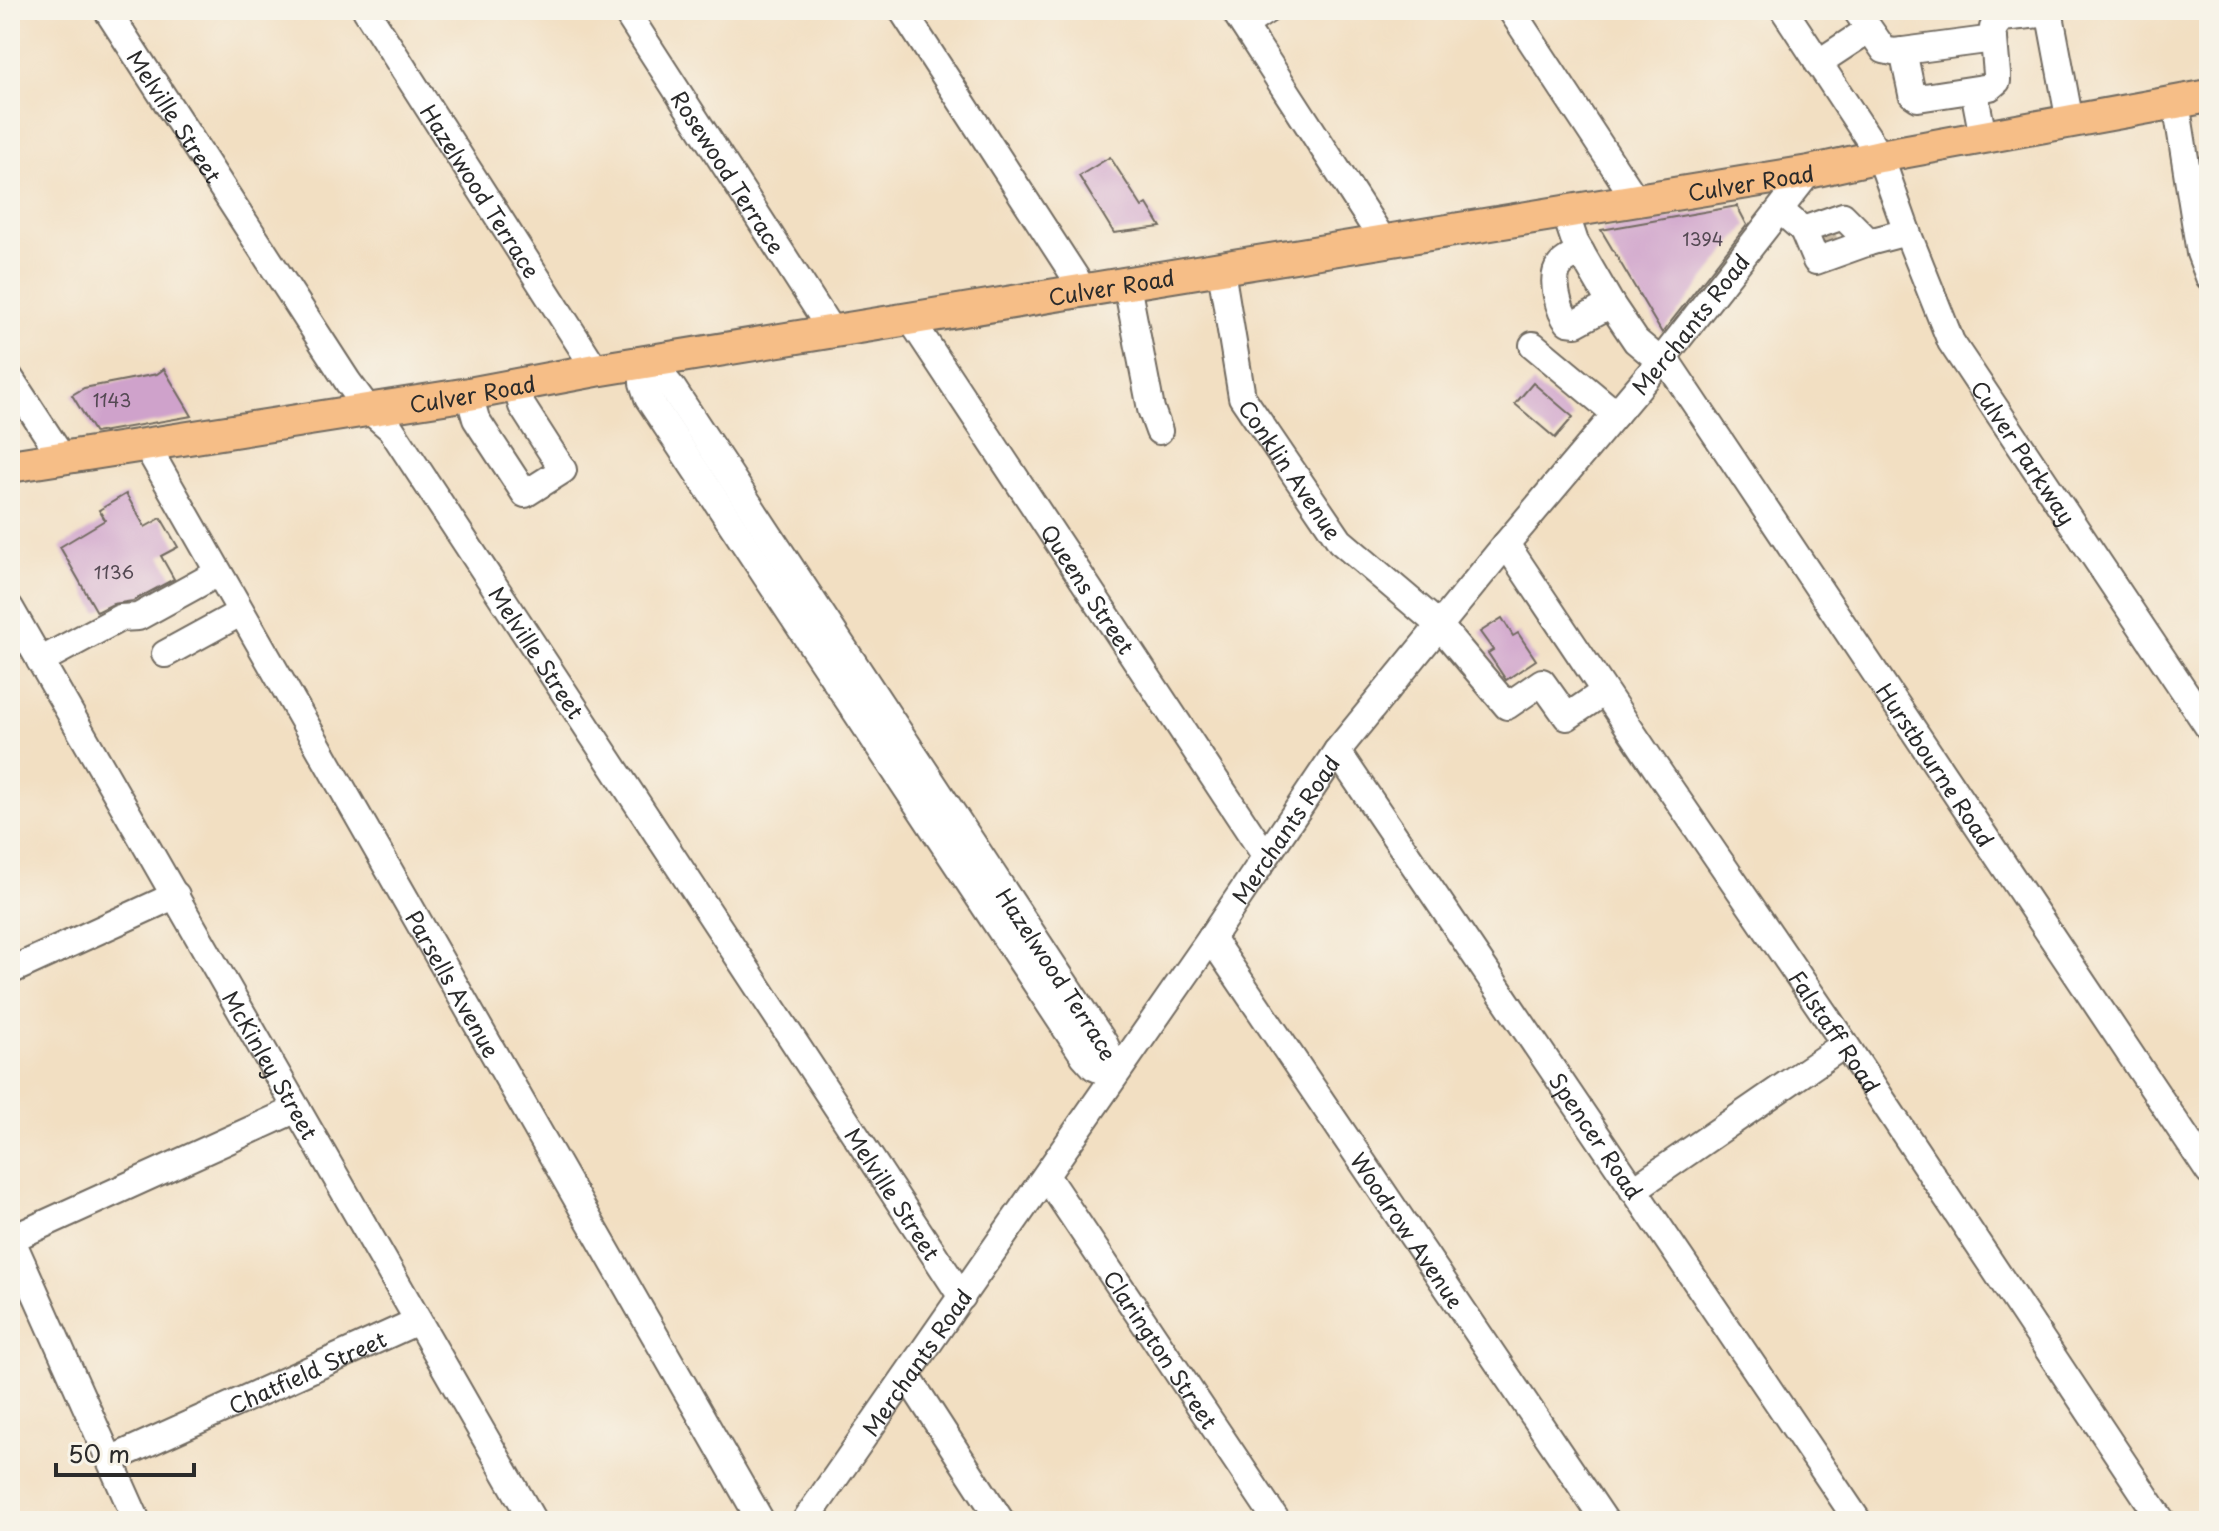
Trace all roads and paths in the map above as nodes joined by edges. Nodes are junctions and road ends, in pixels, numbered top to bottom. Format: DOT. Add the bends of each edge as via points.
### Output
graph roads {
  1 [pos="107,10"];
  2 [pos="366,10"];
  3 [pos="625,10"];
  4 [pos="902,10"];
  5 [pos="1267,10"];
  6 [pos="1511,10"];
  7 [pos="1784,10"];
  8 [pos="2050,12"];
  9 [pos="1239,18"];
  10 [pos="1862,20"];
  11 [pos="1999,22"];
  12 [pos="1903,51"];
  13 [pos="1818,63"];
  14 [pos="1974,90"];
  15 [pos="2209,96"];
  16 [pos="2176,102"];
  17 [pos="2070,122"];
  18 [pos="1983,137"];
  19 [pos="1880,156"];
  20 [pos="1809,172"];
  21 [pos="1636,200"];
  22 [pos="1780,210"];
  23 [pos="1565,212"];
  24 [pos="1907,232"];
  25 [pos="1384,242"];
  26 [pos="1581,252"];
  27 [pos="1221,270"];
  28 [pos="2209,277"];
  29 [pos="1127,285"];
  30 [pos="1085,292"];
  31 [pos="1611,304"];
  32 [pos="911,320"];
  33 [pos="833,333"];
  34 [pos="1533,345"];
  35 [pos="1662,359"];
  36 [pos="643,363"];
  37 [pos="596,370"];
  38 [pos="10,378"];
  39 [pos="516,385"];
  40 [pos="469,394"];
  41 [pos="18,407"];
  42 [pos="368,409"];
  43 [pos="1616,414"];
  44 [pos="1159,431"];
  45 [pos="146,445"];
  46 [pos="63,459"];
  47 [pos="10,466"];
  48 [pos="1506,544"];
  49 [pos="218,573"];
  50 [pos="10,608"];
  51 [pos="240,613"];
  52 [pos="1439,625"];
  53 [pos="165,654"];
  54 [pos="40,661"];
  55 [pos="1604,692"];
  56 [pos="2209,728"];
  57 [pos="1337,751"];
  58 [pos="1265,855"];
  59 [pos="176,895"];
  60 [pos="1211,938"];
  61 [pos="10,971"];
  62 [pos="1845,1044"];
  63 [pos="1114,1076"];
  64 [pos="297,1109"];
  65 [pos="2209,1172"];
  66 [pos="1046,1176"];
  67 [pos="1633,1190"];
  68 [pos="11,1238"];
  69 [pos="962,1297"];
  70 [pos="418,1321"];
  71 [pos="907,1376"];
  72 [pos="110,1460"];
  73 [pos="137,1521"];
  74 [pos="533,1521"];
  75 [pos="761,1521"];
  76 [pos="805,1521"];
  77 [pos="1001,1521"];
  78 [pos="1277,1521"];
  79 [pos="1605,1521"];
  80 [pos="1858,1521"];
  81 [pos="2162,1521"];
  1 -- 42 [label="street, Melville Street"];
  2 -- 37 [label="street, Hazelwood Terrace"];
  3 -- 33 [label="street, Rosewood Terrace"];
  4 -- 30 [label="street"];
  5 -- 9 [label="street"];
  6 -- 21 [label="street"];
  7 -- 13 [label="street, Culver Parkway"];
  8 -- 11 [label="street"];
  8 -- 17 [label="street"];
  9 -- 25 [label="street"];
  10 -- 12 [label="street" via="1884,50"];
  10 -- 13 [label="street"];
  11 -- 12 [label="street"];
  11 -- 14 [label="street" via="1997,81"];
  12 -- 14 [label="street" via="1912,94 1918,98"];
  13 -- 19 [label="street, Culver Parkway"];
  14 -- 18 [label="street"];
  15 -- 16 [label="main road, Culver Road"];
  16 -- 17 [label="main road, Culver Road"];
  16 -- 28 [label="street" via="2200,253"];
  17 -- 18 [label="main road, Culver Road"];
  18 -- 19 [label="main road, Culver Road"];
  19 -- 20 [label="main road, Culver Road"];
  19 -- 24 [label="street, Culver Parkway"];
  20 -- 21 [label="main road, Culver Road"];
  20 -- 22 [label="street, Merchants Road"];
  21 -- 23 [label="main road, Culver Road"];
  22 -- 24 [label="street" via="1832,239"];
  22 -- 35 [label="street, Merchants Road"];
  23 -- 25 [label="main road, Culver Road"];
  23 -- 26 [label="street, Hurstbourne Road"];
  24 -- 56 [label="street, Culver Parkway" via="1951,342"];
  25 -- 27 [label="main road, Culver Road"];
  26 -- 31 [label="street, Hurstbourne Road"];
  26 -- 31 [label="street" via="1556,269 1561,314 1576,323"];
  27 -- 29 [label="main road, Culver Road"];
  27 -- 52 [label="street, Conklin Avenue" via="1242,397 1340,541"];
  29 -- 30 [label="main road, Culver Road"];
  29 -- 44 [label="street"];
  30 -- 32 [label="main road, Culver Road"];
  31 -- 35 [label="street, Hurstbourne Road" via="1636,341"];
  32 -- 33 [label="main road, Culver Road"];
  32 -- 58 [label="street, Queens Street"];
  33 -- 36 [label="main road, Culver Road"];
  34 -- 43 [label="street"];
  35 -- 43 [label="street, Merchants Road"];
  35 -- 65 [label="street, Hurstbourne Road"];
  36 -- 37 [label="main road, Culver Road"];
  36 -- 63 [label="street, Hazelwood Terrace" via="648,398 896,749 1084,1056"];
  37 -- 39 [label="main road, Culver Road"];
  38 -- 41 [label="street"];
  39 -- 40 [label="main road, Culver Road"];
  39 -- 40 [label="street" via="522,406 563,470 525,494 476,419"];
  40 -- 42 [label="main road, Culver Road"];
  41 -- 46 [label="street"];
  42 -- 45 [label="main road, Culver Road"];
  42 -- 69 [label="street, Melville Street" via="391,429"];
  43 -- 48 [label="street, Merchants Road"];
  45 -- 46 [label="main road, Culver Road"];
  45 -- 49 [label="street, Parsells Avenue"];
  46 -- 47 [label="main road, Culver Road"];
  48 -- 52 [label="street, Merchants Road"];
  48 -- 55 [label="street, Falstaff Road"];
  49 -- 51 [label="street, Parsells Avenue"];
  49 -- 54 [label="street"];
  50 -- 54 [label="street, McKinley Street"];
  51 -- 53 [label="street"];
  51 -- 75 [label="street, Parsells Avenue"];
  52 -- 55 [label="street, Conklin Avenue" via="1507,706 1542,682 1567,717"];
  52 -- 57 [label="street, Merchants Road"];
  54 -- 59 [label="street, McKinley Street"];
  55 -- 62 [label="street, Falstaff Road"];
  57 -- 58 [label="street, Merchants Road"];
  57 -- 67 [label="street, Spencer Road"];
  58 -- 60 [label="street, Merchants Road"];
  59 -- 61 [label="street"];
  59 -- 64 [label="street, McKinley Street"];
  60 -- 63 [label="street, Merchants Road"];
  60 -- 79 [label="street, Woodrow Avenue"];
  62 -- 67 [label="street"];
  62 -- 81 [label="street, Falstaff Road"];
  63 -- 66 [label="street, Merchants Road"];
  64 -- 68 [label="street"];
  64 -- 70 [label="street, McKinley Street"];
  66 -- 69 [label="street, Merchants Road"];
  66 -- 78 [label="street, Clarington Street"];
  67 -- 80 [label="street, Spencer Road"];
  68 -- 72 [label="street"];
  69 -- 71 [label="street, Merchants Road"];
  70 -- 72 [label="street, Chatfield Street"];
  70 -- 74 [label="street, McKinley Street"];
  71 -- 76 [label="street, Merchants Road"];
  71 -- 77 [label="street"];
  72 -- 73 [label="street"];
}
